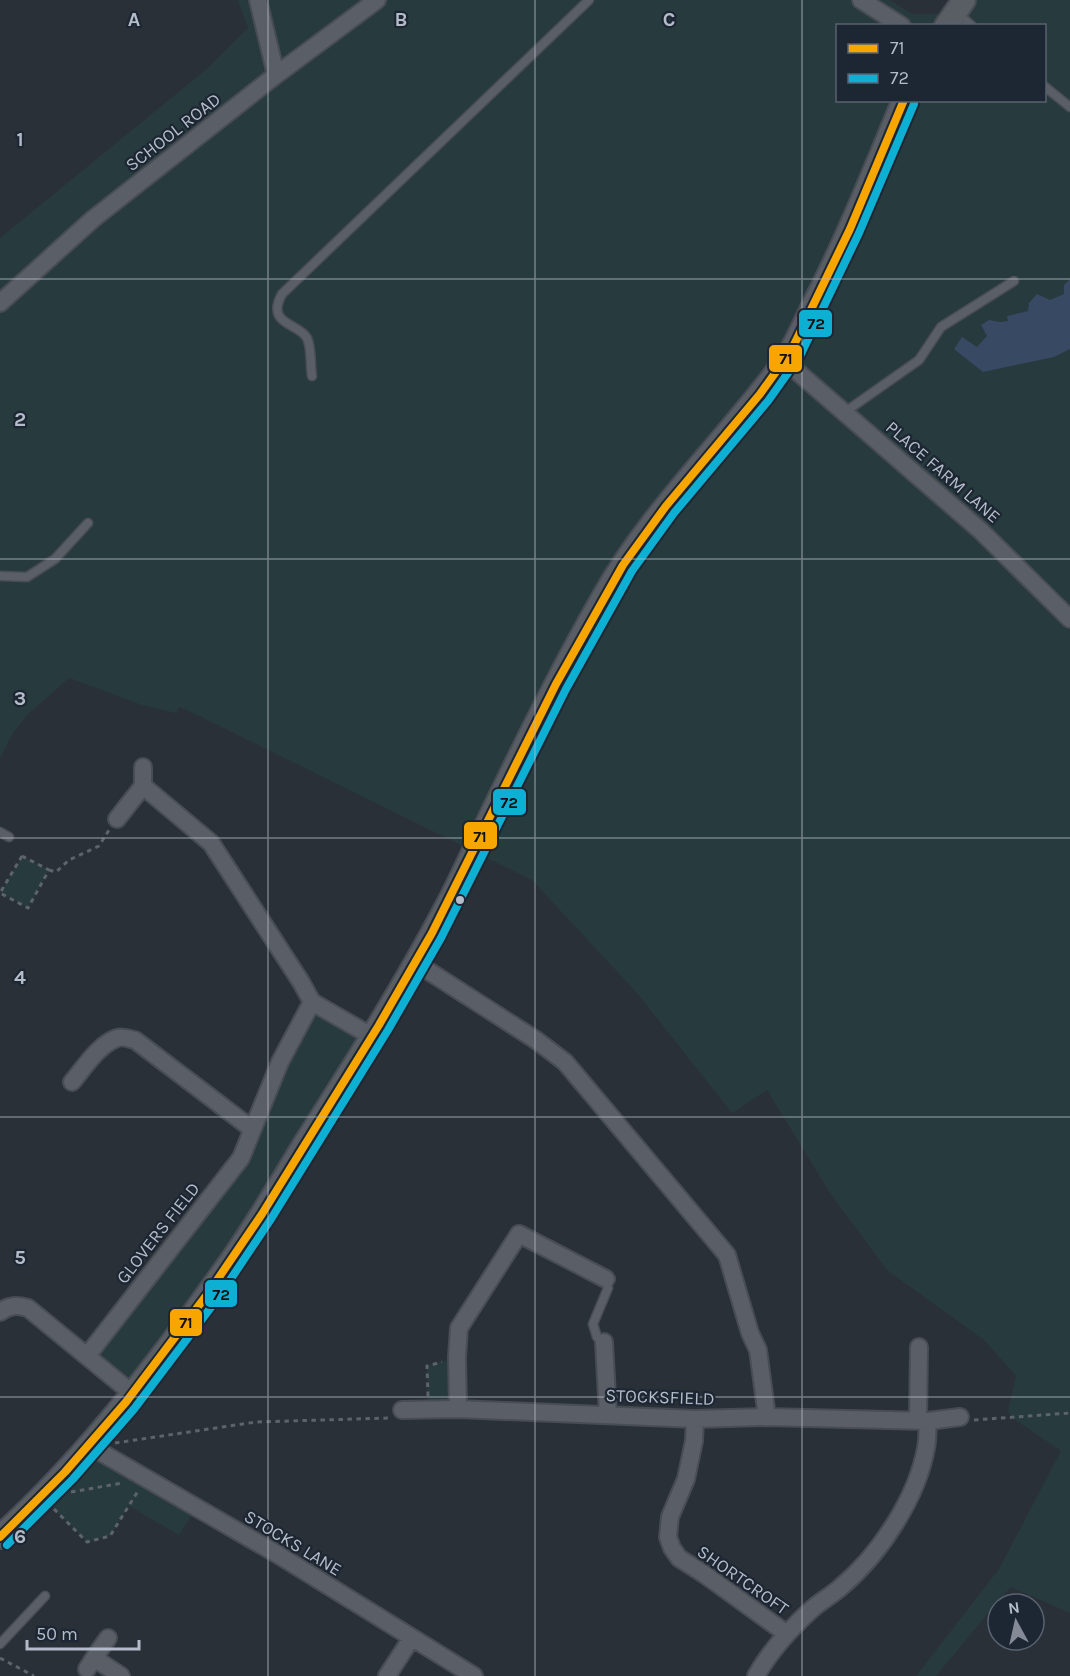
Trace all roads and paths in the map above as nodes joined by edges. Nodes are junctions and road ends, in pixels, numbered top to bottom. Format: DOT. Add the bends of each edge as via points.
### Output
graph roads {
  1 [pos="258,0"];
  2 [pos="589,0"];
  3 [pos="861,0"];
  4 [pos="373,1"];
  5 [pos="899,24"];
  6 [pos="276,75"];
  7 [pos="1046,88"];
  8 [pos="903,102"];
  9 [pos="1070,107"];
  10 [pos="1014,281"];
  11 [pos="0,303"];
  12 [pos="785,361"];
  13 [pos="312,376"];
  14 [pos="845,412"];
  15 [pos="87,523"];
  16 [pos="0,576"];
  17 [pos="1070,620"];
  18 [pos="143,767"];
  19 [pos="143,786"];
  20 [pos="117,819"];
  21 [pos="0,832"];
  22 [pos="9,837"];
  23 [pos="49,870"];
  24 [pos="0,893"];
  25 [pos="416,963"];
  26 [pos="312,1002"];
  27 [pos="373,1037"];
  28 [pos="72,1082"];
  29 [pos="252,1129"];
  30 [pos="606,1279"];
  31 [pos="0,1312"];
  32 [pos="604,1342"];
  33 [pos="919,1347"];
  34 [pos="87,1356"];
  35 [pos="457,1357"];
  36 [pos="133,1394"];
  37 [pos="428,1409"];
  38 [pos="458,1409"];
  39 [pos="402,1410"];
  40 [pos="1070,1413"];
  41 [pos="608,1414"];
  42 [pos="767,1417"];
  43 [pos="960,1417"];
  44 [pos="695,1419"];
  45 [pos="922,1420"];
  46 [pos="90,1446"];
  47 [pos="146,1479"];
  48 [pos="42,1497"];
  49 [pos="0,1537"];
  50 [pos="45,1596"];
  51 [pos="787,1634"];
  52 [pos="108,1638"];
  53 [pos="411,1639"];
  54 [pos="0,1644"];
  55 [pos="0,1658"];
  56 [pos="34,1676"];
  57 [pos="121,1676"];
  58 [pos="387,1676"];
  59 [pos="474,1676"];
  60 [pos="756,1676"];
  1 -- 6 [label="street"];
  2 -- 13 [label="lane" via="282,294 279,312 285,323 308,339"];
  3 -- 5 [label="street"];
  4 -- 6 [label="street, SCHOOL ROAD"];
  6 -- 11 [label="street, SCHOOL ROAD" via="93,219"];
  7 -- 9 [label="lane"];
  8 -- 12 [label="street" via="864,201"];
  10 -- 14 [label="lane" via="941,327 920,360"];
  12 -- 14 [label="street, PLACE FARM LANE"];
  12 -- 25 [label="street" via="663,509 604,595"];
  14 -- 17 [label="street, PLACE FARM LANE" via="981,531"];
  15 -- 16 [label="lane" via="55,559 27,577"];
  18 -- 19 [label="street"];
  19 -- 20 [label="street"];
  19 -- 26 [label="street" via="211,843"];
  20 -- 23 [label="path" via="99,846 69,860 56,872"];
  21 -- 22 [label="lane"];
  23 -- 24 [label="path" via="22,856"];
  23 -- 24 [label="path" via="28,908"];
  25 -- 27 [label="street"];
  25 -- 42 [label="street" via="566,1062 727,1255 758,1350"];
  26 -- 27 [label="street"];
  26 -- 29 [label="street, GLOVERS FIELD" via="280,1062"];
  27 -- 36 [label="street" via="237,1253"];
  28 -- 29 [label="street" via="98,1051 116,1038 135,1040"];
  29 -- 34 [label="street, GLOVERS FIELD" via="241,1158"];
  30 -- 32 [label="lane" via="608,1288 593,1324 597,1338"];
  30 -- 35 [label="street" via="519,1234 459,1328"];
  31 -- 34 [label="street" via="17,1305 27,1308"];
  32 -- 41 [label="street"];
  33 -- 45 [label="street"];
  34 -- 36 [label="street"];
  35 -- 37 [label="path" via="428,1366"];
  35 -- 38 [label="street"];
  36 -- 46 [label="street"];
  37 -- 38 [label="street, STOCKSFIELD"];
  37 -- 39 [label="street, STOCKSFIELD"];
  38 -- 41 [label="street, STOCKSFIELD"];
  39 -- 46 [label="path" via="398,1418 256,1422"];
  40 -- 43 [label="path" via="961,1421"];
  41 -- 44 [label="street, STOCKSFIELD"];
  42 -- 44 [label="street, STOCKSFIELD"];
  42 -- 45 [label="street, STOCKSFIELD"];
  43 -- 45 [label="street, STOCKSFIELD"];
  44 -- 51 [label="street, SHORTCROFT" via="686,1479 670,1517 668,1537 672,1548 679,1558"];
  45 -- 51 [label="street, SHORTCROFT" via="927,1446 920,1472 894,1526 842,1586"];
  46 -- 47 [label="street, STOCKS LANE"];
  46 -- 48 [label="street"];
  47 -- 48 [label="path"];
  47 -- 48 [label="path" via="110,1536 87,1542"];
  47 -- 53 [label="street, STOCKS LANE" via="277,1554"];
  48 -- 49 [label="street"];
  50 -- 54 [label="lane"];
  51 -- 60 [label="street, SHORTCROFT"];
  52 -- 57 [label="street" via="91,1663"];
  53 -- 58 [label="street"];
  53 -- 59 [label="street, STOCKS LANE"];
  55 -- 56 [label="path"];
}
